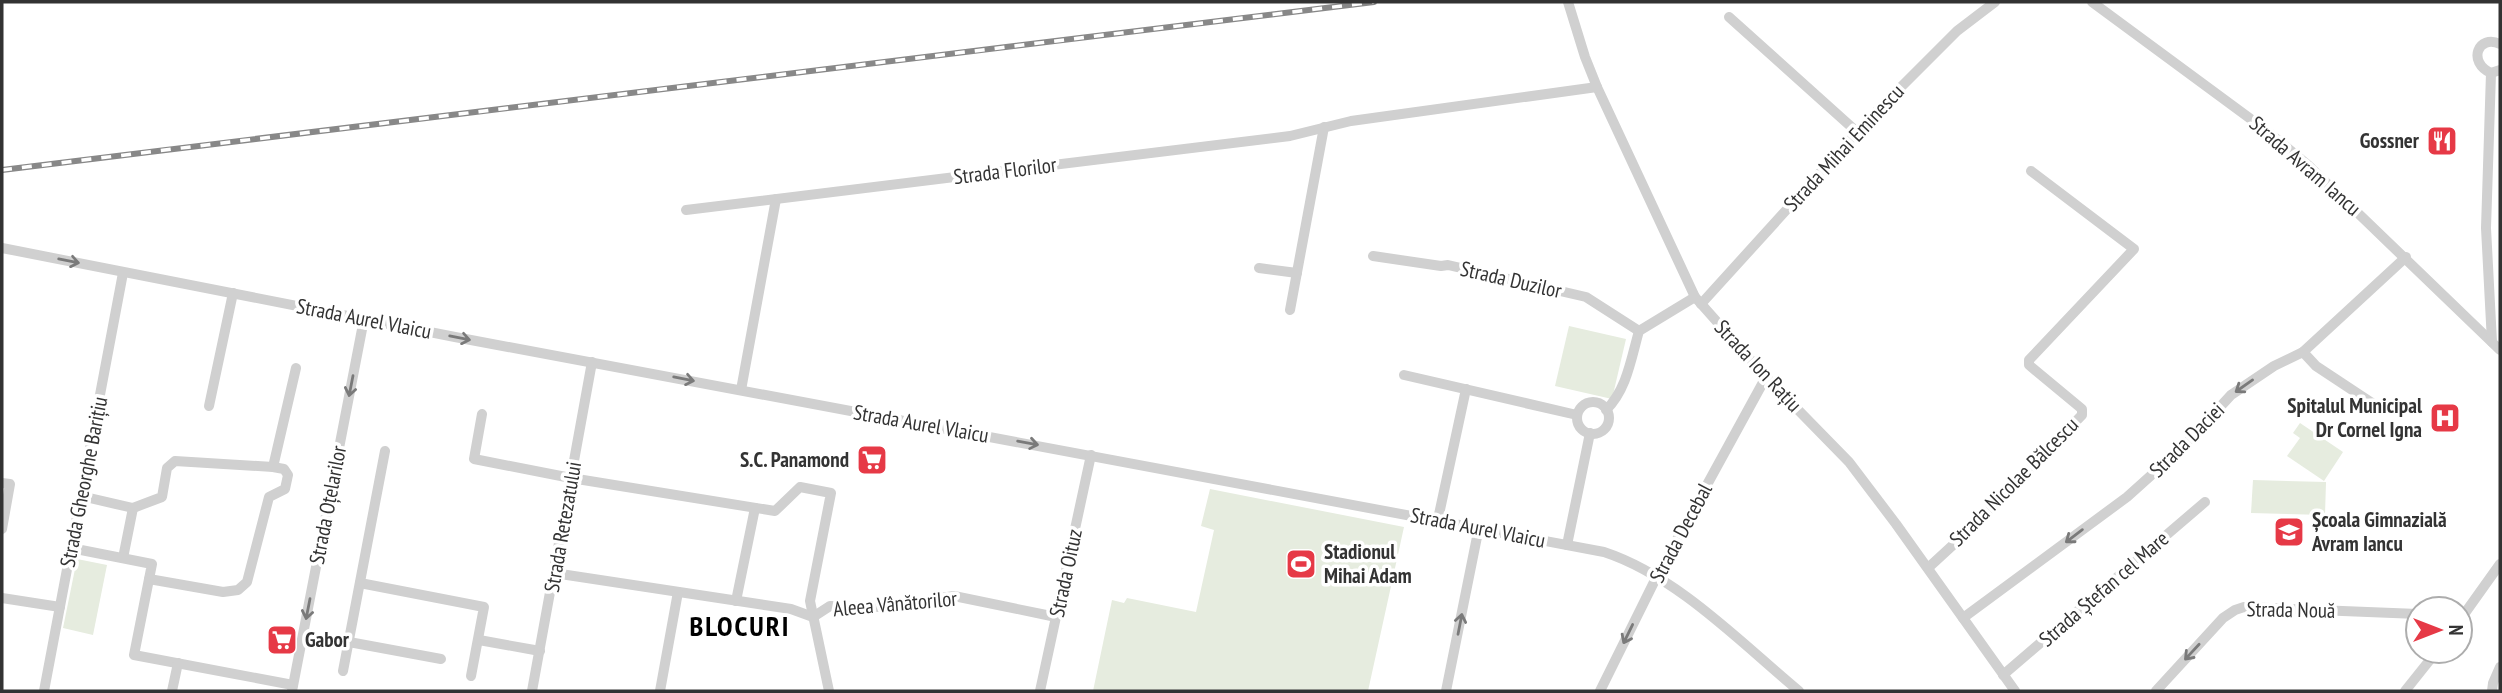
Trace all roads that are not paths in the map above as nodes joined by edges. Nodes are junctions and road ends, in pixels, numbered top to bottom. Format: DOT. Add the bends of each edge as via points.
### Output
graph roads {
  1 [pos="1568,2"];
  2 [pos="1995,2"];
  3 [pos="2092,2"];
  4 [pos="1729,17"];
  5 [pos="2500,44"];
  6 [pos="2496,72"];
  7 [pos="1597,87"];
  8 [pos="1324,127"];
  9 [pos="1857,132"];
  10 [pos="2031,171"];
  11 [pos="776,199"];
  12 [pos="686,210"];
  13 [pos="2,248"];
  14 [pos="1373,256"];
  15 [pos="2406,257"];
  16 [pos="1259,268"];
  17 [pos="123,272"];
  18 [pos="1297,273"];
  19 [pos="233,293"];
  20 [pos="1698,300"];
  21 [pos="1290,310"];
  22 [pos="364,318"];
  23 [pos="1639,331"];
  24 [pos="2492,342"];
  25 [pos="2500,350"];
  26 [pos="2303,352"];
  27 [pos="592,362"];
  28 [pos="296,368"];
  29 [pos="1404,375"];
  30 [pos="1766,377"];
  31 [pos="1466,389"];
  32 [pos="741,390"];
  33 [pos="209,406"];
  34 [pos="1606,410"];
  35 [pos="2384,411"];
  36 [pos="482,414"];
  37 [pos="1577,415"];
  38 [pos="1590,433"];
  39 [pos="385,451"];
  40 [pos="1091,455"];
  41 [pos="274,467"];
  42 [pos="572,478"];
  43 [pos="2,483"];
  44 [pos="81,496"];
  45 [pos="2205,502"];
  46 [pos="133,508"];
  47 [pos="755,508"];
  48 [pos="1438,519"];
  49 [pos="2,526"];
  50 [pos="1479,527"];
  51 [pos="1567,545"];
  52 [pos="71,548"];
  53 [pos="123,558"];
  54 [pos="2500,564"];
  55 [pos="1928,569"];
  56 [pos="555,573"];
  57 [pos="1657,576"];
  58 [pos="149,579"];
  59 [pos="360,583"];
  60 [pos="678,592"];
  61 [pos="2,598"];
  62 [pos="2474,599"];
  63 [pos="736,601"];
  64 [pos="60,607"];
  65 [pos="2404,613"];
  66 [pos="813,617"];
  67 [pos="1056,617"];
  68 [pos="1963,618"];
  69 [pos="479,640"];
  70 [pos="349,642"];
  71 [pos="540,651"];
  72 [pos="441,659"];
  73 [pos="178,663"];
  74 [pos="2426,665"];
  75 [pos="2500,667"];
  76 [pos="343,671"];
  77 [pos="2003,675"];
  78 [pos="471,676"];
  79 [pos="292,688"];
  80 [pos="44,691"];
  81 [pos="172,691"];
  82 [pos="532,691"];
  83 [pos="660,691"];
  84 [pos="829,691"];
  85 [pos="1040,691"];
  86 [pos="1446,691"];
  87 [pos="1600,691"];
  88 [pos="1799,691"];
  89 [pos="2015,691"];
  90 [pos="2156,691"];
  91 [pos="2405,691"];
  92 [pos="2492,691"];
  1 -- 7 [label="street, Strada Ion Rațiu"];
  2 -- 9 [label="street, Strada Mihai Eminescu" via="1956,31"];
  3 -- 15 [label="street, Strada Avram Iancu" via="2277,139"];
  4 -- 9 [label="street"];
  5 -- 6 [label="street" via="2486,42 2477,60 2482,69"];
  6 -- 24 [label="street" via="2487,228"];
  7 -- 8 [label="street, Strada Florilor"];
  7 -- 20 [label="street, Strada Ion Rațiu"];
  8 -- 11 [label="street, Strada Florilor" via="1290,136"];
  8 -- 18 [label="street"];
  9 -- 20 [label="street, Strada Mihai Eminescu"];
  10 -- 55 [label="street, Strada Nicolae Bălcescu" via="2134,249 2029,360 2029,365 2082,409 2082,415"];
  11 -- 12 [label="street, Strada Florilor"];
  11 -- 32 [label="street"];
  13 -- 17 [label="street, Strada Aurel Vlaicu, one-way"];
  14 -- 23 [label="street, Strada Duzilor" via="1448,265 1586,297"];
  15 -- 24 [label="street, Strada Avram Iancu"];
  15 -- 26 [label="street, Strada Daciei"];
  16 -- 18 [label="street"];
  17 -- 19 [label="street, Strada Aurel Vlaicu"];
  17 -- 44 [label="street, Strada Gheorghe Barițiu"];
  18 -- 21 [label="street"];
  19 -- 22 [label="street, Strada Aurel Vlaicu"];
  19 -- 33 [label="street"];
  20 -- 23 [label="street, Strada Mihai Eminescu"];
  20 -- 30 [label="street, Strada Ion Rațiu"];
  22 -- 27 [label="street, Strada Aurel Vlaicu, one-way"];
  22 -- 79 [label="street, Strada Oțelarilor, one-way"];
  23 -- 34 [label="street" via="1625,380"];
  24 -- 25 [label="street, Strada Avram Iancu"];
  26 -- 35 [label="street" via="2316,366"];
  26 -- 68 [label="street, Strada Daciei, one-way" via="2231,395 2127,497"];
  27 -- 32 [label="street, Strada Aurel Vlaicu, one-way"];
  27 -- 42 [label="street, Strada Retezatului"];
  28 -- 41 [label="street"];
  29 -- 31 [label="street"];
  30 -- 55 [label="street, Strada Ion Rațiu" via="1849,462"];
  30 -- 57 [label="street, Strada Decebal"];
  31 -- 37 [label="street"];
  31 -- 48 [label="street"];
  32 -- 40 [label="street, Strada Aurel Vlaicu, one-way"];
  34 -- 37 [label="street" via="1600,403 1590,402"];
  34 -- 38 [label="street" via="1605,427"];
  36 -- 42 [label="street" via="474,459"];
  37 -- 38 [label="street" via="1581,428"];
  38 -- 51 [label="street"];
  39 -- 59 [label="street"];
  40 -- 48 [label="street, Strada Aurel Vlaicu"];
  40 -- 67 [label="street, Strada Oituz"];
  41 -- 46 [label="street" via="175,461 167,468 162,497"];
  41 -- 58 [label="street" via="288,475 285,489 269,496 247,582 238,590 223,592"];
  42 -- 47 [label="street"];
  42 -- 56 [label="street, Strada Retezatului"];
  43 -- 49 [label="street" via="10,484"];
  44 -- 46 [label="street"];
  44 -- 52 [label="street, Strada Gheorghe Barițiu"];
  45 -- 77 [label="street, Strada Ștefan cel Mare"];
  46 -- 53 [label="street"];
  47 -- 63 [label="street"];
  47 -- 66 [label="street" via="775,511 800,487 831,493 810,601"];
  48 -- 50 [label="street, Strada Aurel Vlaicu"];
  50 -- 51 [label="street, Strada Aurel Vlaicu"];
  86 -- 50 [label="street, one-way"];
  51 -- 57 [label="street, Strada Aurel Vlaicu" via="1604,552"];
  52 -- 53 [label="street"];
  52 -- 64 [label="street, Strada Gheorghe Barițiu"];
  53 -- 58 [label="street" via="152,564"];
  54 -- 62 [label="street"];
  55 -- 68 [label="street, Strada Ion Rațiu"];
  56 -- 60 [label="street, Aleea Vânătorilor"];
  56 -- 71 [label="street, Strada Retezatului"];
  57 -- 87 [label="street, Strada Decebal, one-way"];
  57 -- 88 [label="street, Strada Aurel Vlaicu"];
  58 -- 73 [label="street" via="134,655"];
  59 -- 69 [label="street" via="484,607"];
  59 -- 70 [label="street"];
  60 -- 63 [label="street, Aleea Vânătorilor"];
  60 -- 83 [label="street"];
  61 -- 64 [label="street"];
  63 -- 66 [label="street, Aleea Vânătorilor"];
  64 -- 80 [label="street, Strada Gheorghe Barițiu"];
  65 -- 90 [label="street, Strada Nouă, one-way" via="2244,607 2223,618"];
  66 -- 67 [label="street, Aleea Vânătorilor" via="830,606 881,607 954,596"];
  66 -- 84 [label="street"];
  67 -- 85 [label="street, Strada Oituz"];
  68 -- 77 [label="street, Strada Ion Rațiu"];
  69 -- 71 [label="street"];
  69 -- 78 [label="street"];
  70 -- 72 [label="street"];
  70 -- 76 [label="street"];
  71 -- 82 [label="street, Strada Retezatului"];
  73 -- 79 [label="street"];
  73 -- 81 [label="street"];
  74 -- 91 [label="street"];
  75 -- 92 [label="street"];
  77 -- 89 [label="street, Strada Ion Rațiu"];
}
